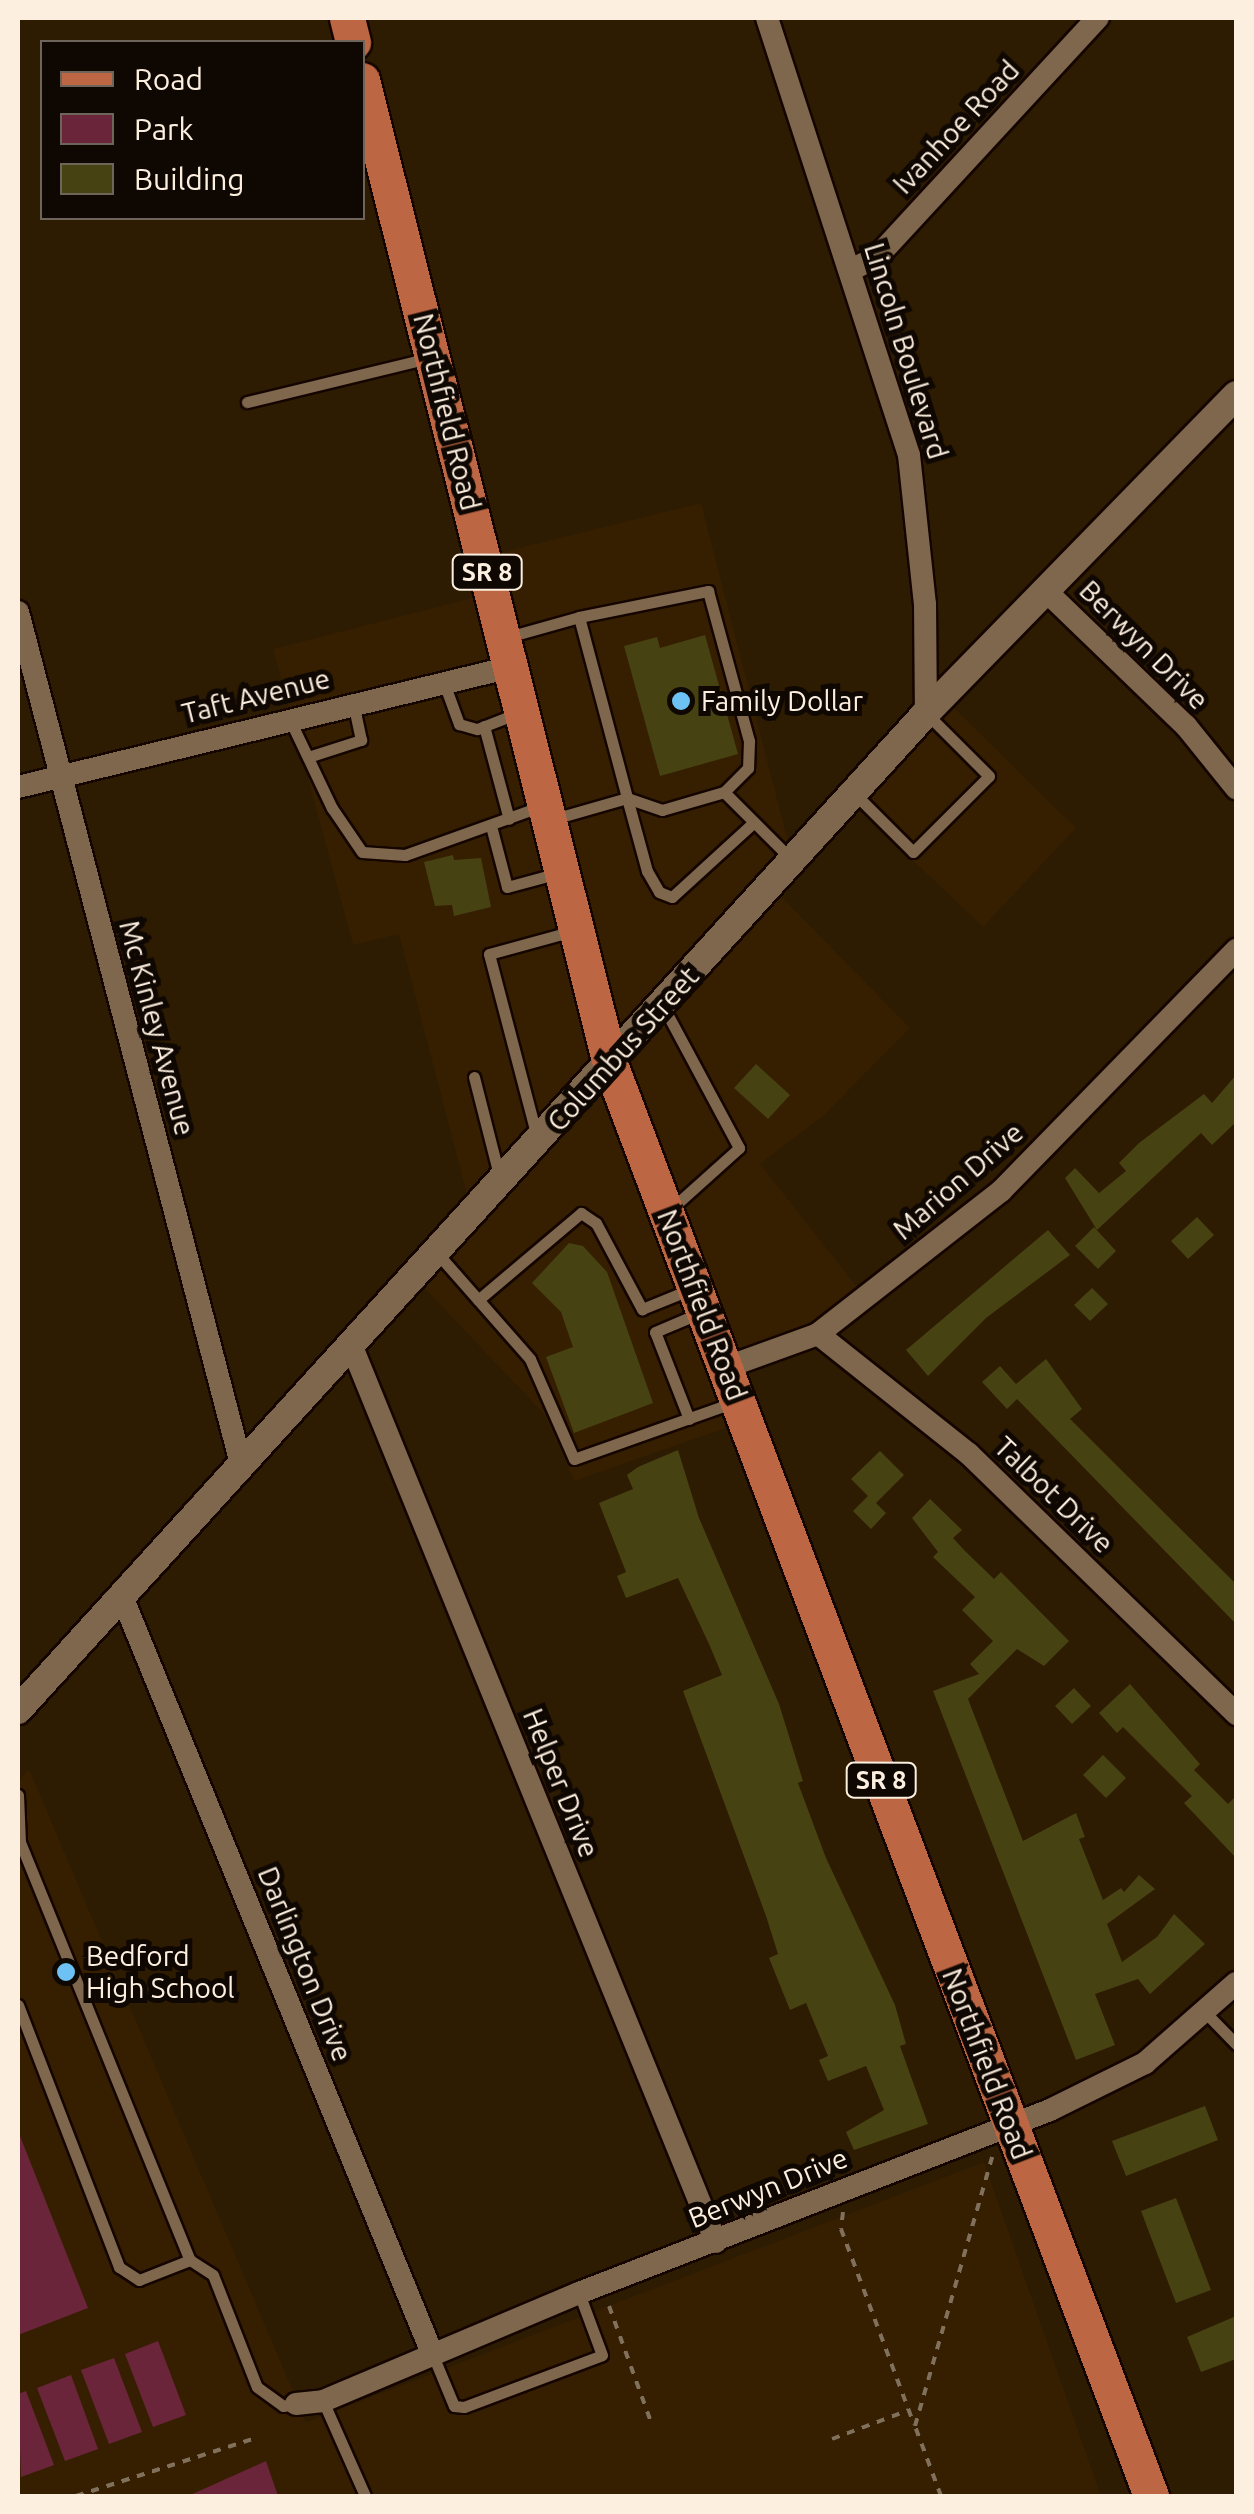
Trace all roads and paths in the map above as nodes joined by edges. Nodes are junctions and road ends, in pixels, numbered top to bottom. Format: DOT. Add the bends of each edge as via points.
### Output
graph roads {
  1 [pos="767,18"];
  2 [pos="1098,18"];
  3 [pos="365,92"];
  4 [pos="851,270"];
  5 [pos="433,357"];
  6 [pos="1236,396"];
  7 [pos="246,402"];
  8 [pos="1047,592"];
  9 [pos="18,612"];
  10 [pos="579,617"];
  11 [pos="508,653"];
  12 [pos="444,682"];
  13 [pos="353,703"];
  14 [pos="522,711"];
  15 [pos="926,713"];
  16 [pos="289,718"];
  17 [pos="484,726"];
  18 [pos="308,757"];
  19 [pos="59,777"];
  20 [pos="18,788"];
  21 [pos="1236,788"];
  22 [pos="724,792"];
  23 [pos="854,793"];
  24 [pos="627,798"];
  25 [pos="548,812"];
  26 [pos="509,819"];
  27 [pos="754,822"];
  28 [pos="492,826"];
  29 [pos="793,861"];
  30 [pos="562,872"];
  31 [pos="577,930"];
  32 [pos="1236,950"];
  33 [pos="663,1006"];
  34 [pos="610,1064"];
  35 [pos="474,1077"];
  36 [pos="538,1141"];
  37 [pos="501,1183"];
  38 [pos="666,1213"];
  39 [pos="438,1254"];
  40 [pos="478,1300"];
  41 [pos="699,1300"];
  42 [pos="818,1334"];
  43 [pos="352,1347"];
  44 [pos="727,1367"];
  45 [pos="739,1400"];
  46 [pos="688,1418"];
  47 [pos="240,1460"];
  48 [pos="122,1599"];
  49 [pos="18,1710"];
  50 [pos="1236,1714"];
  51 [pos="18,1795"];
  52 [pos="18,1826"];
  53 [pos="1236,1983"];
  54 [pos="18,2006"];
  55 [pos="1204,2010"];
  56 [pos="1236,2044"];
  57 [pos="1001,2140"];
  58 [pos="844,2212"];
  59 [pos="716,2242"];
  60 [pos="190,2260"];
  61 [pos="579,2293"];
  62 [pos="610,2306"];
  63 [pos="432,2353"];
  64 [pos="323,2401"];
  65 [pos="296,2404"];
  66 [pos="908,2410"];
  67 [pos="652,2425"];
  68 [pos="915,2426"];
  69 [pos="256,2438"];
  70 [pos="832,2439"];
  71 [pos="76,2496"];
  72 [pos="366,2496"];
  73 [pos="941,2496"];
  74 [pos="1151,2496"];
  1 -- 4 [label="street, Lincoln Boulevard"];
  2 -- 4 [label="street, Ivanhoe Road" via="878,256"];
  3 -- 5 [label="main road, Northfield Road / SR 8"];
  4 -- 15 [label="street, Lincoln Boulevard" via="909,454 926,604"];
  5 -- 7 [label="lane"];
  5 -- 11 [label="main road, Northfield Road / SR 8"];
  6 -- 8 [label="street, Columbus Street"];
  8 -- 15 [label="street, Columbus Street"];
  8 -- 21 [label="street, Berwyn Drive" via="1186,726"];
  9 -- 19 [label="street, Mc Kinley Avenue"];
  10 -- 11 [label="lane"];
  10 -- 22 [label="lane" via="708,591 749,742 748,768"];
  10 -- 24 [label="lane"];
  11 -- 12 [label="street, Taft Avenue"];
  11 -- 14 [label="main road, Northfield Road / SR 8"];
  12 -- 13 [label="street, Taft Avenue"];
  12 -- 17 [label="lane" via="458,724"];
  13 -- 16 [label="street, Taft Avenue"];
  13 -- 18 [label="lane" via="361,740"];
  14 -- 17 [label="lane"];
  14 -- 25 [label="main road, Northfield Road / SR 8"];
  15 -- 23 [label="street, Columbus Street"];
  15 -- 23 [label="lane" via="989,776 913,852"];
  16 -- 18 [label="lane"];
  16 -- 19 [label="street, Taft Avenue"];
  17 -- 26 [label="lane"];
  18 -- 28 [label="lane" via="362,852 406,855"];
  19 -- 20 [label="street, Taft Avenue"];
  19 -- 47 [label="street, Mc Kinley Avenue"];
  22 -- 24 [label="lane" via="662,810"];
  22 -- 27 [label="lane"];
  23 -- 29 [label="street, Columbus Street"];
  24 -- 25 [label="lane"];
  24 -- 27 [label="lane" via="647,870 658,892 672,897"];
  25 -- 26 [label="lane"];
  25 -- 30 [label="main road, Northfield Road / SR 8"];
  26 -- 28 [label="lane"];
  27 -- 29 [label="lane"];
  28 -- 30 [label="lane" via="508,887"];
  29 -- 33 [label="street, Columbus Street"];
  30 -- 31 [label="main road, Northfield Road / SR 8"];
  31 -- 34 [label="main road, Northfield Road / SR 8"];
  31 -- 36 [label="lane" via="489,954"];
  32 -- 42 [label="street, Marion Drive" via="1002,1191"];
  33 -- 34 [label="street, Columbus Street"];
  33 -- 38 [label="lane" via="739,1148"];
  34 -- 36 [label="street, Columbus Street"];
  34 -- 38 [label="main road, Northfield Road / SR 8"];
  35 -- 37 [label="lane"];
  36 -- 37 [label="street, Columbus Street"];
  37 -- 39 [label="street, Columbus Street"];
  38 -- 41 [label="main road, Northfield Road / SR 8"];
  39 -- 40 [label="lane"];
  39 -- 43 [label="street, Columbus Street"];
  40 -- 41 [label="lane" via="582,1214 596,1223 642,1309"];
  40 -- 46 [label="lane" via="530,1359 574,1459"];
  41 -- 44 [label="main road, Northfield Road / SR 8"];
  41 -- 46 [label="lane" via="654,1332"];
  42 -- 44 [label="street, Marion Drive"];
  42 -- 50 [label="street, Talbot Drive" via="970,1454"];
  43 -- 47 [label="street, Columbus Street"];
  43 -- 59 [label="street, Helper Drive"];
  44 -- 45 [label="main road, Northfield Road / SR 8"];
  45 -- 46 [label="lane"];
  45 -- 57 [label="main road, Northfield Road / SR 8"];
  47 -- 48 [label="street, Columbus Street"];
  48 -- 49 [label="street, Columbus Street"];
  48 -- 63 [label="street, Darlington Drive"];
  51 -- 52 [label="lane"];
  52 -- 60 [label="lane"];
  53 -- 55 [label="street, Berwyn Drive"];
  54 -- 60 [label="lane" via="119,2267 139,2280"];
  55 -- 56 [label="lane"];
  55 -- 57 [label="street, Berwyn Drive" via="1146,2062"];
  57 -- 59 [label="street, Berwyn Drive"];
  57 -- 68 [label="path"];
  57 -- 74 [label="main road, Northfield Road / SR 8"];
  58 -- 66 [label="path" via="840,2229"];
  59 -- 61 [label="street, Berwyn Drive"];
  60 -- 65 [label="lane" via="213,2274 257,2388 283,2406"];
  61 -- 63 [label="street, Berwyn Drive"];
  61 -- 63 [label="lane" via="602,2355 464,2408 448,2394"];
  62 -- 67 [label="path"];
  63 -- 64 [label="street, Berwyn Drive"];
  64 -- 65 [label="street, Berwyn Drive"];
  64 -- 72 [label="lane"];
  66 -- 68 [label="path"];
  66 -- 70 [label="path"];
  68 -- 73 [label="path"];
  69 -- 71 [label="path"];
}
